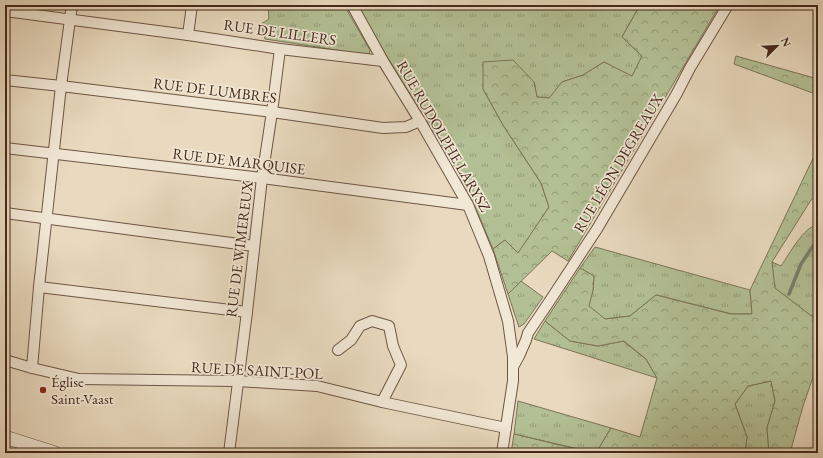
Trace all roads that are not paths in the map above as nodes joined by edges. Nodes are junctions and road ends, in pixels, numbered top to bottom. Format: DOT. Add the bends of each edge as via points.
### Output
graph roads {
  1 [pos="72,5"];
  2 [pos="192,5"];
  3 [pos="352,5"];
  4 [pos="728,5"];
  5 [pos="5,11"];
  6 [pos="70,19"];
  7 [pos="188,35"];
  8 [pos="280,49"];
  9 [pos="384,61"];
  10 [pos="5,80"];
  11 [pos="61,86"];
  12 [pos="272,112"];
  13 [pos="420,121"];
  14 [pos="5,148"];
  15 [pos="54,154"];
  16 [pos="262,178"];
  17 [pos="468,205"];
  18 [pos="5,213"];
  19 [pos="47,218"];
  20 [pos="254,246"];
  21 [pos="39,287"];
  22 [pos="247,312"];
  23 [pos="528,332"];
  24 [pos="511,336"];
  25 [pos="338,350"];
  26 [pos="513,357"];
  27 [pos="5,360"];
  28 [pos="32,368"];
  29 [pos="513,368"];
  30 [pos="238,381"];
  31 [pos="382,402"];
  32 [pos="506,428"];
  33 [pos="5,437"];
  34 [pos="55,453"];
  35 [pos="229,453"];
  36 [pos="502,453"];
  1 -- 6 [label="street"];
  2 -- 7 [label="street"];
  3 -- 9 [label="street, RUE RUDOLPHE LARYSZ"];
  4 -- 23 [label="street, RUE LÉON DEGREAUX" via="597,229"];
  5 -- 6 [label="street, RUE DE LILLERS"];
  6 -- 7 [label="street, RUE DE LILLERS"];
  6 -- 11 [label="street"];
  7 -- 8 [label="street, RUE DE LILLERS"];
  8 -- 9 [label="street, RUE DE LILLERS"];
  8 -- 12 [label="street, RUE DE WIMEREUX"];
  9 -- 13 [label="street, RUE RUDOLPHE LARYSZ"];
  10 -- 11 [label="street, RUE DE LUMBRES"];
  11 -- 12 [label="street, RUE DE LUMBRES"];
  11 -- 15 [label="street"];
  12 -- 13 [label="street, RUE DE LUMBRES" via="383,128 406,127"];
  12 -- 16 [label="street, RUE DE WIMEREUX"];
  13 -- 17 [label="street, RUE RUDOLPHE LARYSZ"];
  14 -- 15 [label="street, RUE DE MARQUISE"];
  15 -- 16 [label="street, RUE DE MARQUISE"];
  15 -- 19 [label="street"];
  16 -- 17 [label="street, RUE DE MARQUISE"];
  16 -- 20 [label="street, RUE DE WIMEREUX"];
  17 -- 24 [label="street, RUE RUDOLPHE LARYSZ" via="489,256"];
  18 -- 19 [label="street"];
  19 -- 20 [label="street"];
  19 -- 21 [label="street"];
  20 -- 22 [label="street, RUE DE WIMEREUX"];
  21 -- 22 [label="street"];
  21 -- 28 [label="street"];
  22 -- 30 [label="street, RUE DE WIMEREUX"];
  23 -- 24 [label="street"];
  23 -- 29 [label="street, RUE LÉON DEGREAUX"];
  24 -- 26 [label="street, RUE RUDOLPHE LARYSZ"];
  25 -- 31 [label="street" via="351,340 360,326 372,322 389,326 401,366"];
  26 -- 29 [label="street, RUE LÉON DEGREAUX"];
  27 -- 28 [label="street, RUE DE SAINT-POL"];
  28 -- 30 [label="street, RUE DE SAINT-POL" via="79,379"];
  29 -- 32 [label="street, RUE LÉON DEGREAUX"];
  30 -- 31 [label="street, RUE DE SAINT-POL" via="317,386"];
  30 -- 35 [label="street, RUE DE WIMEREUX"];
  31 -- 32 [label="street, RUE DE SAINT-POL"];
  32 -- 36 [label="street, RUE LÉON DEGREAUX"];
  33 -- 34 [label="street"];
}
